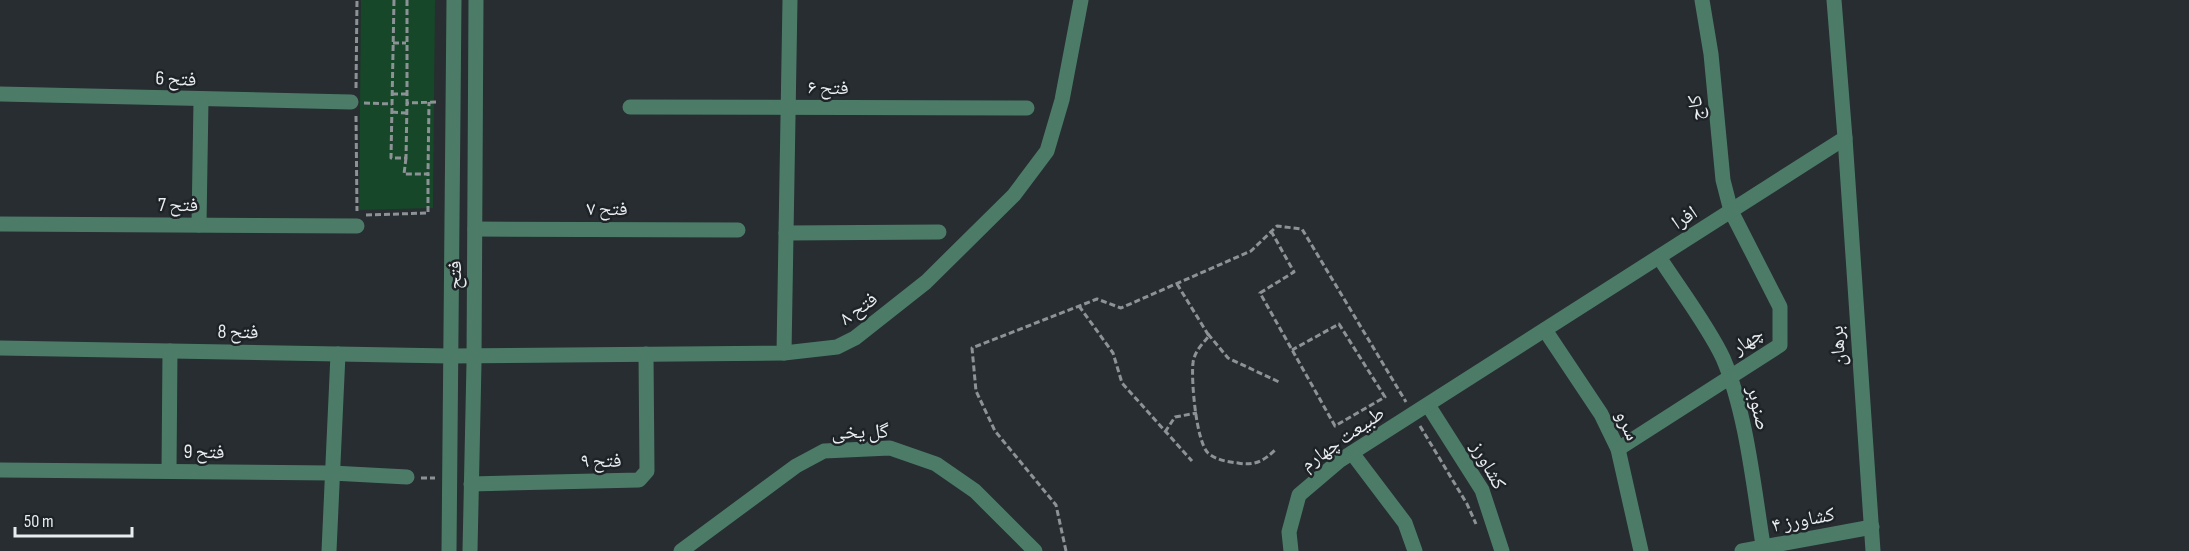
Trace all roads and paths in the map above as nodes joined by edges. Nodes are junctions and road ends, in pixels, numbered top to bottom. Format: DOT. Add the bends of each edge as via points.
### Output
graph roads {
  1 [pos="357,0"];
  2 [pos="394,0"];
  3 [pos="407,0"];
  4 [pos="454,0"];
  5 [pos="476,0"];
  6 [pos="790,0"];
  7 [pos="1081,0"];
  8 [pos="1702,0"];
  9 [pos="1834,0"];
  10 [pos="393,43"];
  11 [pos="407,43"];
  12 [pos="0,94"];
  13 [pos="392,94"];
  14 [pos="407,94"];
  15 [pos="201,100"];
  16 [pos="353,102"];
  17 [pos="429,102"];
  18 [pos="439,102"];
  19 [pos="407,103"];
  20 [pos="392,104"];
  21 [pos="630,107"];
  22 [pos="788,108"];
  23 [pos="1027,108"];
  24 [pos="392,112"];
  25 [pos="406,113"];
  26 [pos="1845,138"];
  27 [pos="406,158"];
  28 [pos="428,174"];
  29 [pos="1731,211"];
  30 [pos="0,224"];
  31 [pos="199,225"];
  32 [pos="357,226"];
  33 [pos="475,228"];
  34 [pos="738,230"];
  35 [pos="1271,231"];
  36 [pos="939,232"];
  37 [pos="786,233"];
  38 [pos="1659,257"];
  39 [pos="1177,284"];
  40 [pos="1079,306"];
  41 [pos="1545,330"];
  42 [pos="1207,333"];
  43 [pos="0,348"];
  44 [pos="1292,350"];
  45 [pos="170,351"];
  46 [pos="784,353"];
  47 [pos="338,354"];
  48 [pos="645,354"];
  49 [pos="450,356"];
  50 [pos="474,356"];
  51 [pos="1730,377"];
  52 [pos="1279,382"];
  53 [pos="1428,405"];
  54 [pos="1197,413"];
  55 [pos="1413,414"];
  56 [pos="1164,433"];
  57 [pos="1618,449"];
  58 [pos="1275,450"];
  59 [pos="1352,453"];
  60 [pos="1192,461"];
  61 [pos="0,470"];
  62 [pos="169,471"];
  63 [pos="332,473"];
  64 [pos="407,477"];
  65 [pos="449,478"];
  66 [pos="471,484"];
  67 [pos="1872,527"];
  68 [pos="1478,529"];
  69 [pos="1764,549"];
  70 [pos="329,551"];
  71 [pos="449,551"];
  72 [pos="470,551"];
  73 [pos="681,551"];
  74 [pos="1035,551"];
  75 [pos="1066,551"];
  76 [pos="1291,551"];
  77 [pos="1415,551"];
  78 [pos="1502,551"];
  79 [pos="1641,551"];
  80 [pos="1742,551"];
  81 [pos="1873,551"];
  1 -- 16 [label="path"];
  2 -- 10 [label="path"];
  3 -- 11 [label="path"];
  4 -- 49 [label="street, فتح"];
  5 -- 33 [label="street, فتح"];
  6 -- 22 [label="street"];
  7 -- 46 [label="street, فتح ۸" via="1062,100 1047,151 1014,195 926,282 855,338 837,347"];
  8 -- 29 [label="street, کاج" via="1723,180"];
  9 -- 26 [label="street"];
  10 -- 11 [label="path"];
  10 -- 13 [label="path"];
  11 -- 14 [label="path"];
  12 -- 15 [label="street, فتح 6"];
  13 -- 14 [label="path"];
  13 -- 20 [label="path"];
  14 -- 19 [label="path"];
  15 -- 16 [label="street, فتح 6"];
  15 -- 31 [label="street"];
  16 -- 20 [label="path"];
  16 -- 28 [label="path" via="357,215 428,213"];
  17 -- 18 [label="path"];
  17 -- 19 [label="path"];
  17 -- 28 [label="path"];
  19 -- 25 [label="path"];
  20 -- 24 [label="path"];
  21 -- 22 [label="street, فتح ۶"];
  22 -- 23 [label="street, فتح ۶"];
  22 -- 37 [label="street"];
  24 -- 25 [label="path"];
  24 -- 27 [label="path" via="391,158"];
  25 -- 27 [label="path"];
  26 -- 29 [label="street, افرا"];
  26 -- 67 [label="street, برهان"];
  27 -- 28 [label="path" via="404,174"];
  29 -- 38 [label="street, افرا"];
  29 -- 51 [label="street, چهار" via="1780,307 1780,345"];
  30 -- 31 [label="street, فتح 7"];
  31 -- 32 [label="street, فتح 7"];
  33 -- 34 [label="street, فتح ۷"];
  33 -- 50 [label="street, فتح"];
  35 -- 39 [label="path" via="1251,251"];
  35 -- 44 [label="path" via="1294,272 1260,293"];
  35 -- 55 [label="path" via="1277,226 1302,229"];
  36 -- 37 [label="street"];
  37 -- 46 [label="street"];
  38 -- 41 [label="street, افرا"];
  38 -- 51 [label="street, صنوبر" via="1722,356"];
  39 -- 40 [label="path" via="1121,308 1096,299"];
  39 -- 42 [label="path"];
  40 -- 56 [label="path" via="1113,353 1122,383"];
  40 -- 75 [label="path" via="972,348 976,391 995,431 1056,505"];
  41 -- 53 [label="street, افرا"];
  41 -- 57 [label="street, سرو" via="1601,414"];
  42 -- 52 [label="path" via="1228,358"];
  42 -- 54 [label="path" via="1209,336 1192,362"];
  43 -- 45 [label="street, فتح 8"];
  44 -- 44 [label="path" via="1335,426 1385,397 1339,324"];
  45 -- 47 [label="street, فتح 8"];
  45 -- 62 [label="street"];
  46 -- 48 [label="street, فتح ۸"];
  47 -- 49 [label="street, فتح 8"];
  47 -- 63 [label="street"];
  48 -- 50 [label="street, فتح ۸"];
  48 -- 66 [label="street, فتح ۹" via="647,471 639,480"];
  49 -- 50 [label="street, فتح 8"];
  49 -- 65 [label="street, فتح"];
  50 -- 66 [label="street, فتح"];
  51 -- 57 [label="street, چهار"];
  51 -- 69 [label="street, صنوبر"];
  53 -- 55 [label="street, طبیعت چهارم"];
  53 -- 78 [label="street, کشاورز" via="1482,490"];
  54 -- 56 [label="path" via="1175,417"];
  54 -- 58 [label="path" via="1197,428 1208,452 1223,461 1246,465 1264,461"];
  55 -- 59 [label="street, طبیعت چهارم"];
  55 -- 68 [label="path"];
  56 -- 60 [label="path"];
  57 -- 79 [label="street, سرو"];
  59 -- 76 [label="street, طبیعت چهارم" via="1299,495 1289,532"];
  59 -- 77 [label="street" via="1405,523"];
  61 -- 62 [label="street, فتح 9"];
  62 -- 63 [label="street, فتح 9"];
  63 -- 64 [label="street, فتح 9"];
  63 -- 70 [label="street"];
  64 -- 65 [label="path"];
  65 -- 71 [label="street, فتح"];
  66 -- 72 [label="street, فتح"];
  67 -- 69 [label="street, کشاورز ۴"];
  67 -- 81 [label="street, برهان"];
  69 -- 80 [label="street, کشاورز ۴"];
  73 -- 74 [label="street, گل یخی" via="796,466 824,451 890,448 936,464 975,491"];
}
